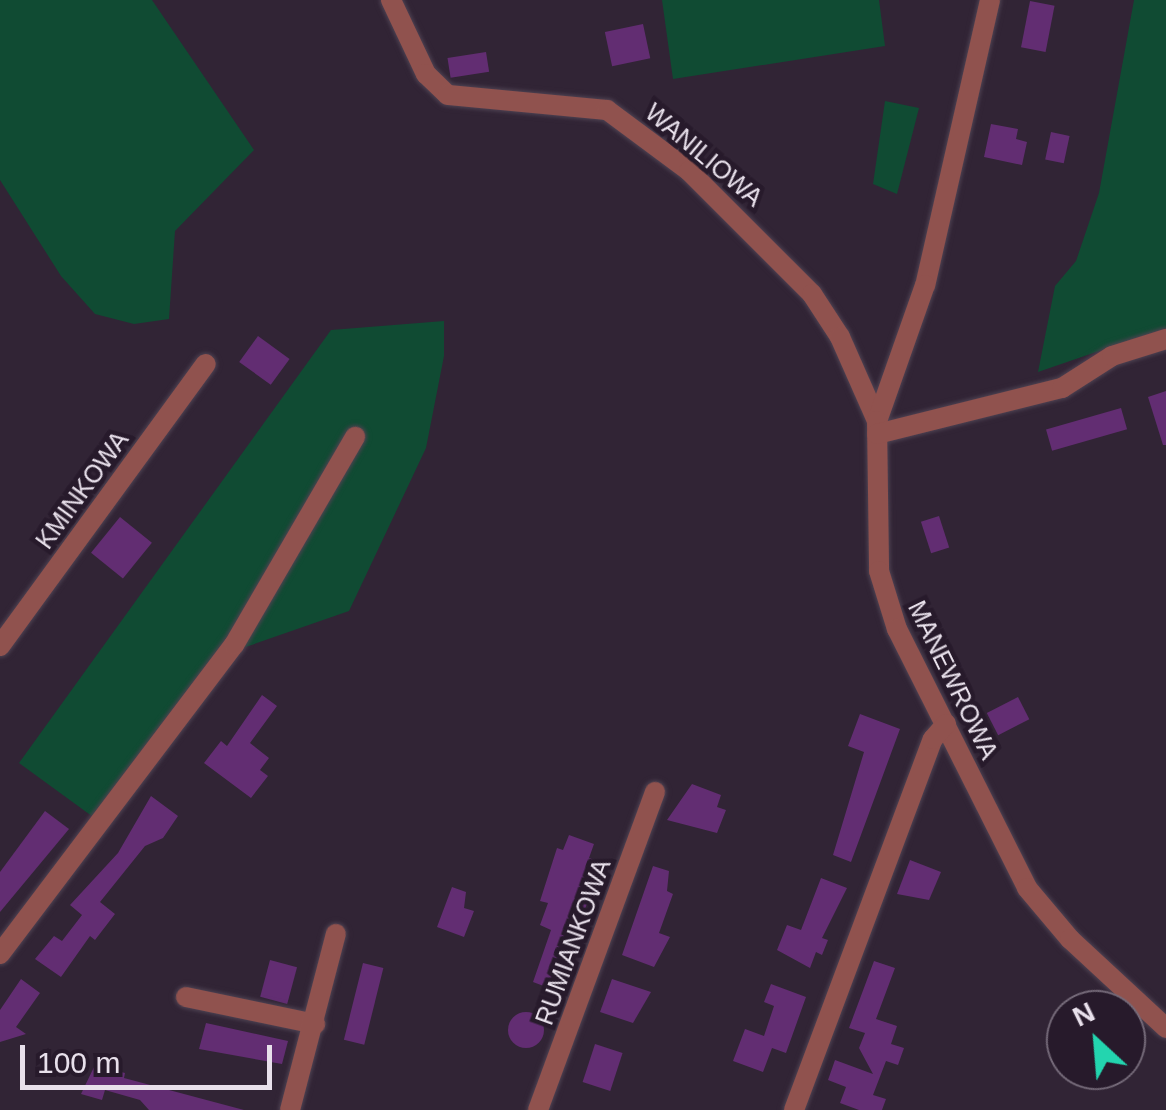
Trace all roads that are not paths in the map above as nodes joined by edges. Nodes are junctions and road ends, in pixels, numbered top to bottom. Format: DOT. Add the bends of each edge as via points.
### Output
graph roads {
  1 [pos="391,0"];
  2 [pos="990,0"];
  3 [pos="1166,339"];
  4 [pos="206,364"];
  5 [pos="877,427"];
  6 [pos="355,437"];
  7 [pos="0,646"];
  8 [pos="946,724"];
  9 [pos="655,792"];
  10 [pos="336,934"];
  11 [pos="0,954"];
  12 [pos="186,997"];
  13 [pos="315,1024"];
  14 [pos="1166,1028"];
  15 [pos="290,1110"];
  16 [pos="538,1110"];
  17 [pos="794,1110"];
  1 -- 5 [label="street, WANILIOWA" via="426,74 448,95 607,110 689,171 812,294 840,337"];
  2 -- 5 [label="street, MANEWROWA" via="925,285"];
  3 -- 5 [label="street" via="1112,356 1062,388"];
  4 -- 7 [label="street, KMINKOWA"];
  5 -- 8 [label="street, MANEWROWA" via="883,592"];
  6 -- 11 [label="street" via="234,645"];
  8 -- 14 [label="street, MANEWROWA" via="1036,901"];
  8 -- 17 [label="street" via="932,739"];
  9 -- 16 [label="street, RUMIANKOWA"];
  10 -- 13 [label="street"];
  12 -- 13 [label="street"];
  13 -- 15 [label="street"];
}
